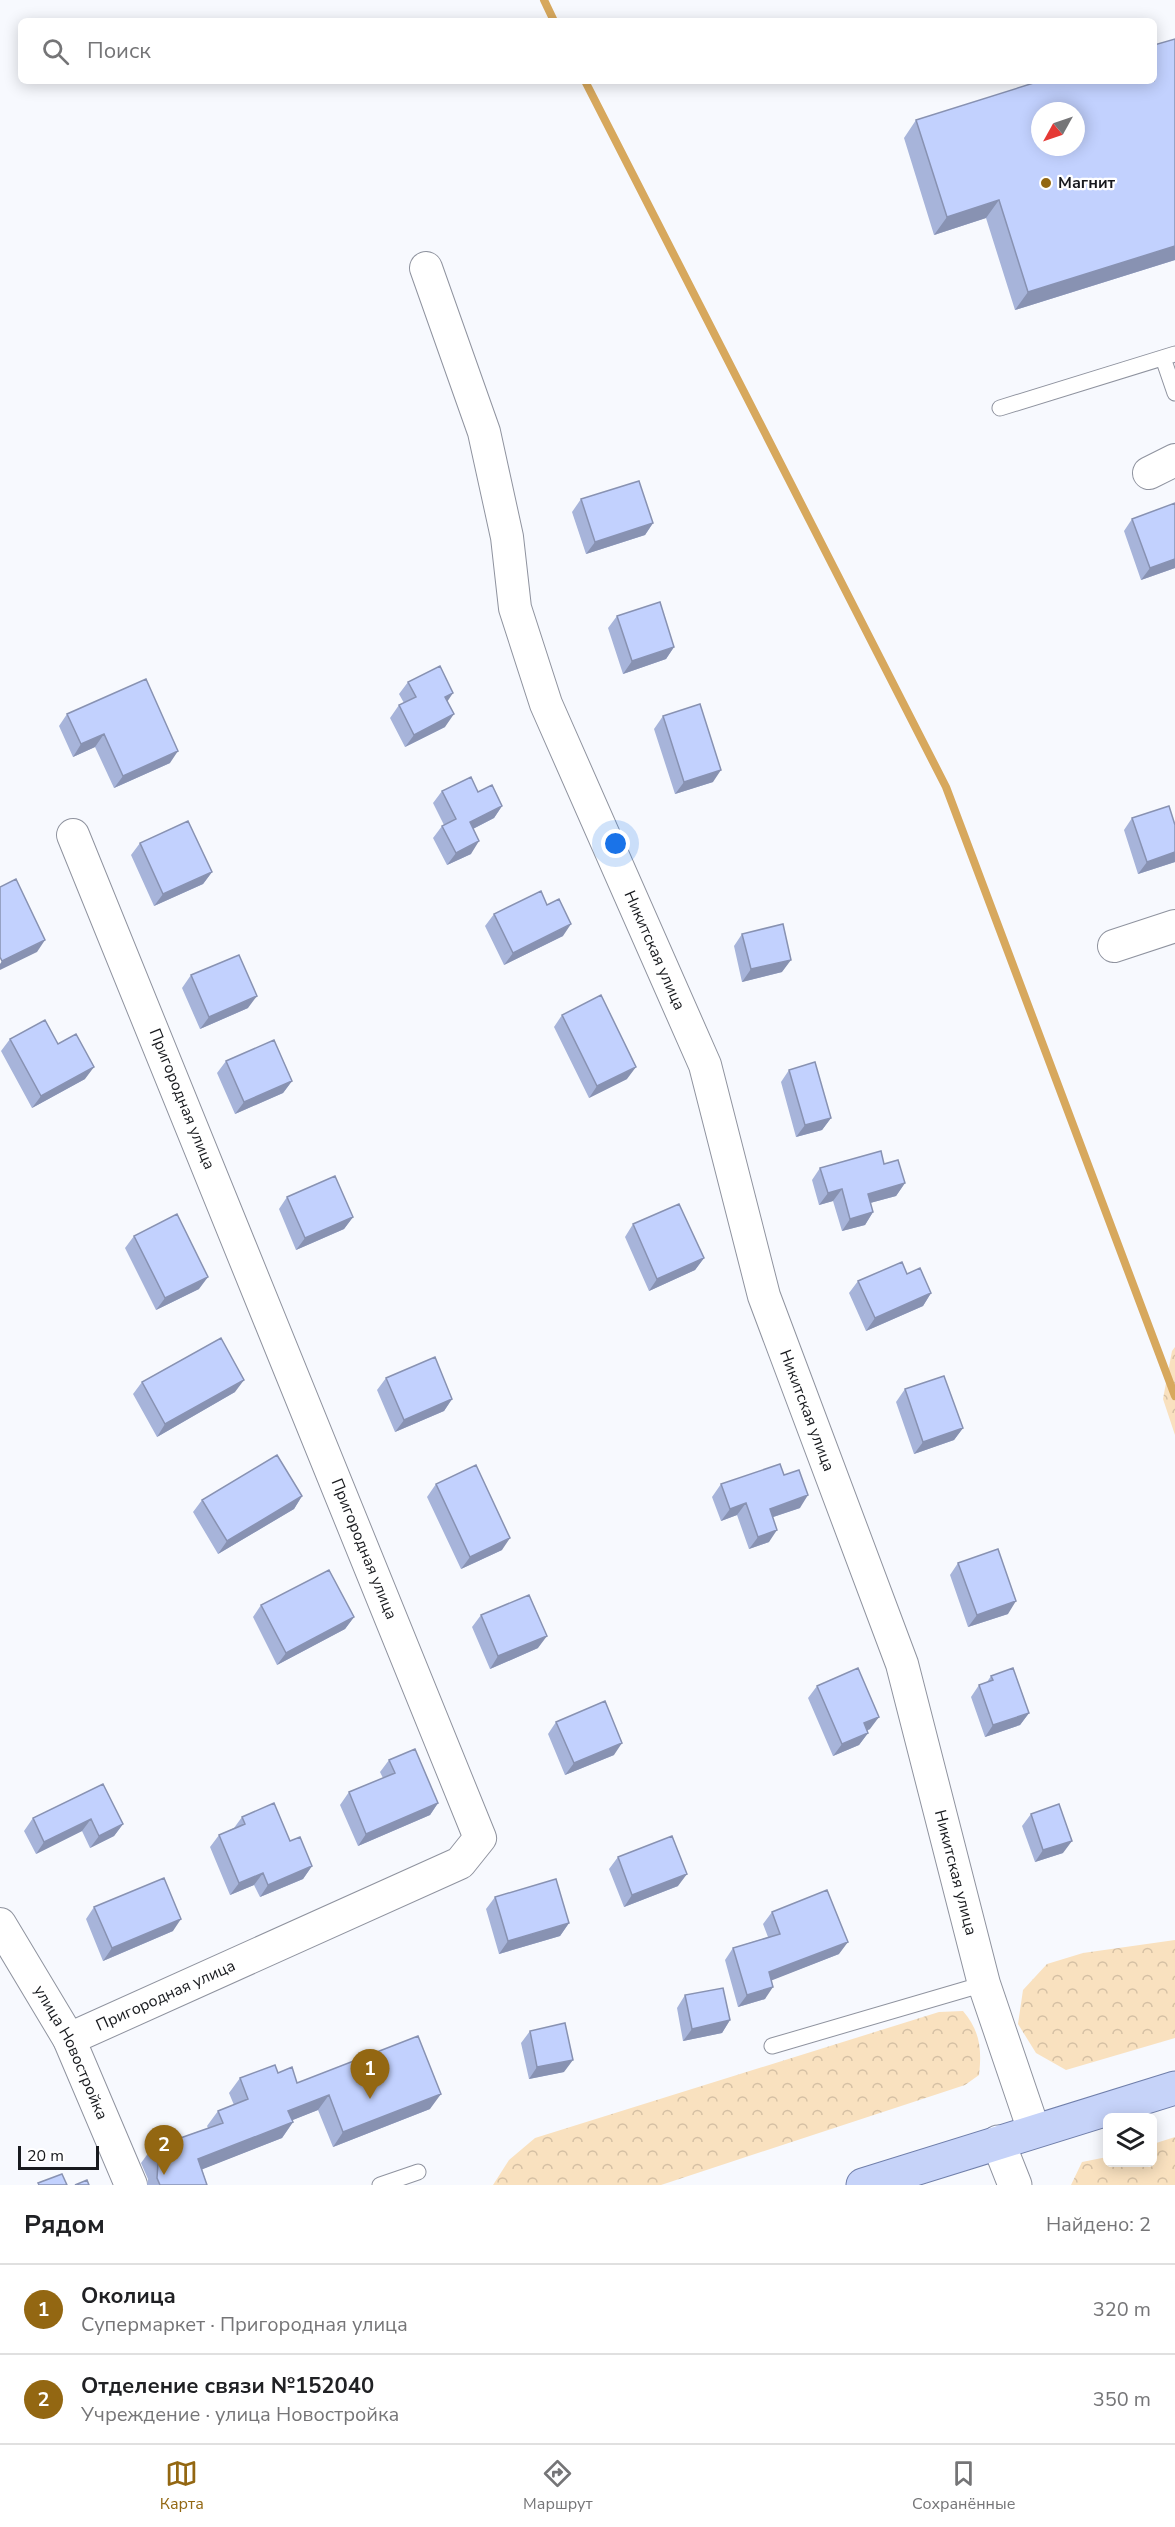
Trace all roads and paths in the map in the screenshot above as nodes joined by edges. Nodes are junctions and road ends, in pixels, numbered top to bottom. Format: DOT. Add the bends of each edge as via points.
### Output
graph roads {
  1 [pos="426,268"];
  2 [pos="1169,356"];
  3 [pos="1175,393"];
  4 [pos="1000,408"];
  5 [pos="73,835"];
  6 [pos="1175,926"];
  7 [pos="1114,946"];
  8 [pos="0,1924"];
  9 [pos="984,1984"];
  10 [pos="69,2039"];
  11 [pos="772,2046"];
  12 [pos="1175,2088"];
  13 [pos="1034,2131"];
  14 [pos="999,2142"];
  15 [pos="418,2172"];
  16 [pos="131,2185"];
  17 [pos="380,2185"];
  18 [pos="863,2185"];
  19 [pos="1015,2185"];
  1 -- 9 [label="street, Никитская улица" via="484,432 507,537 515,608 546,704 705,1065 764,1296 902,1664"];
  2 -- 3 [label="lane"];
  2 -- 4 [label="lane"];
  5 -- 10 [label="street, Пригородная улица" via="480,1838 460,1863"];
  6 -- 7 [label="street"];
  8 -- 10 [label="street, улица Новостройка"];
  9 -- 11 [label="lane"];
  9 -- 13 [label="street, Никитская улица"];
  10 -- 16 [label="street, улица Новостройка"];
  12 -- 13 [label="main road"];
  13 -- 14 [label="main road"];
  14 -- 18 [label="main road"];
  14 -- 19 [label="street"];
  15 -- 17 [label="lane"];
}
